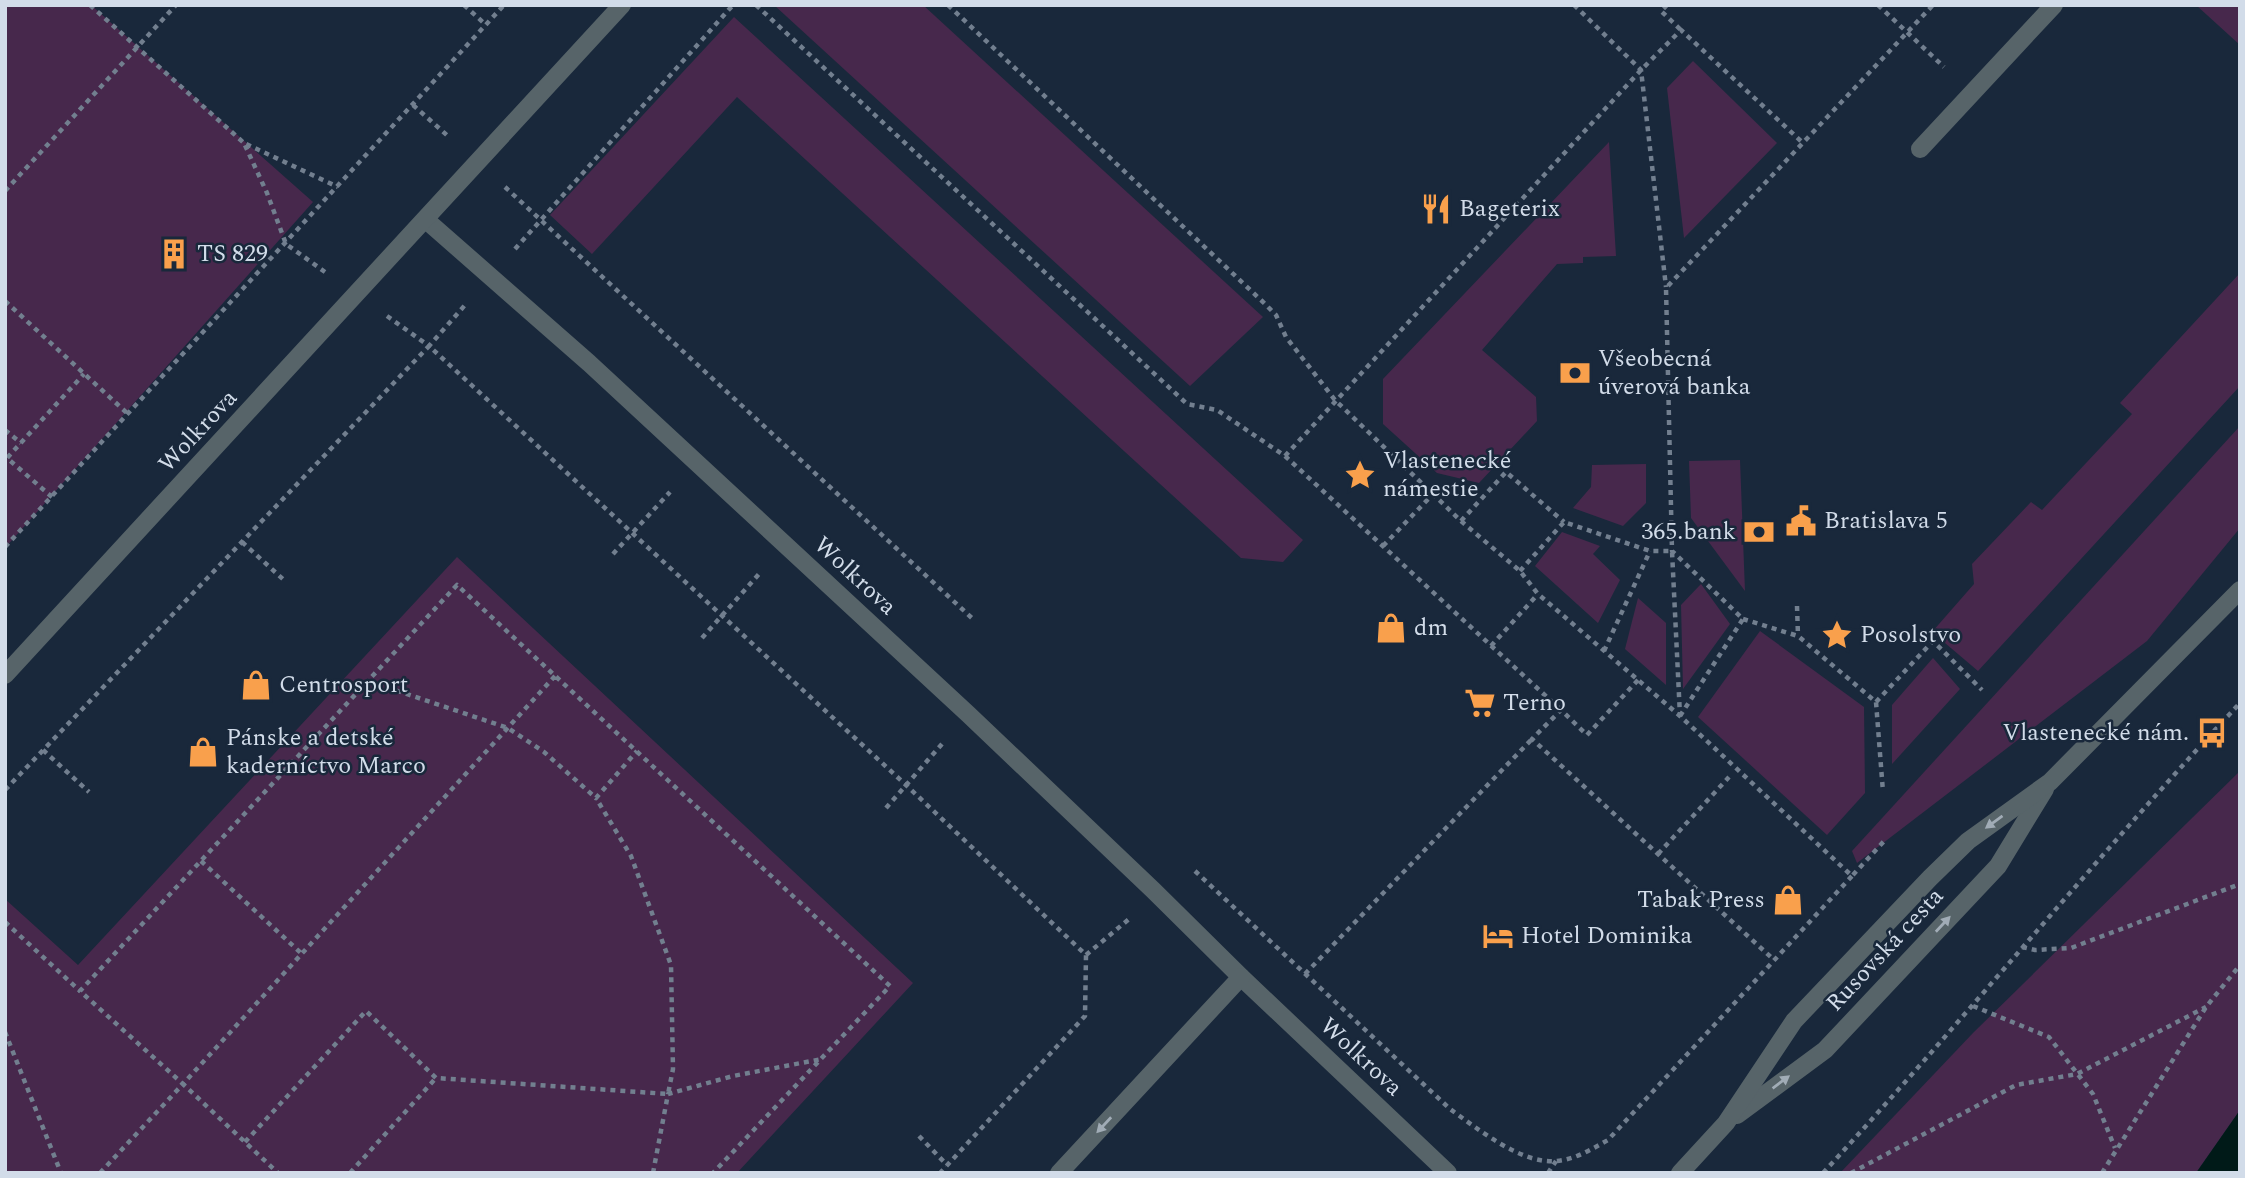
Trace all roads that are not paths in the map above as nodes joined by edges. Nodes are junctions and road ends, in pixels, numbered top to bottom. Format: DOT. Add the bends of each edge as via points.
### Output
graph roads {
  1 [pos="622,5"];
  2 [pos="2054,5"];
  3 [pos="1920,149"];
  4 [pos="426,220"];
  5 [pos="2240,590"];
  6 [pos="5,675"];
  7 [pos="2050,782"];
  8 [pos="1241,977"];
  9 [pos="1726,1123"];
  10 [pos="1059,1173"];
  11 [pos="1448,1173"];
  12 [pos="1680,1173"];
  1 -- 4 [label="street, Wolkrova"];
  2 -- 3 [label="street"];
  4 -- 6 [label="street, Wolkrova"];
  4 -- 8 [label="street, Wolkrova" via="589,362 968,714"];
  5 -- 7 [label="street, Rusovská cesta"];
  7 -- 9 [label="street, Rusovská cesta, one-way" via="1968,841 1794,1021"];
  9 -- 7 [label="street, Rusovská cesta, one-way" via="1825,1050 1998,866"];
  8 -- 10 [label="street, one-way"];
  8 -- 11 [label="street, Wolkrova"];
  9 -- 12 [label="street, Rusovská cesta"];
}
